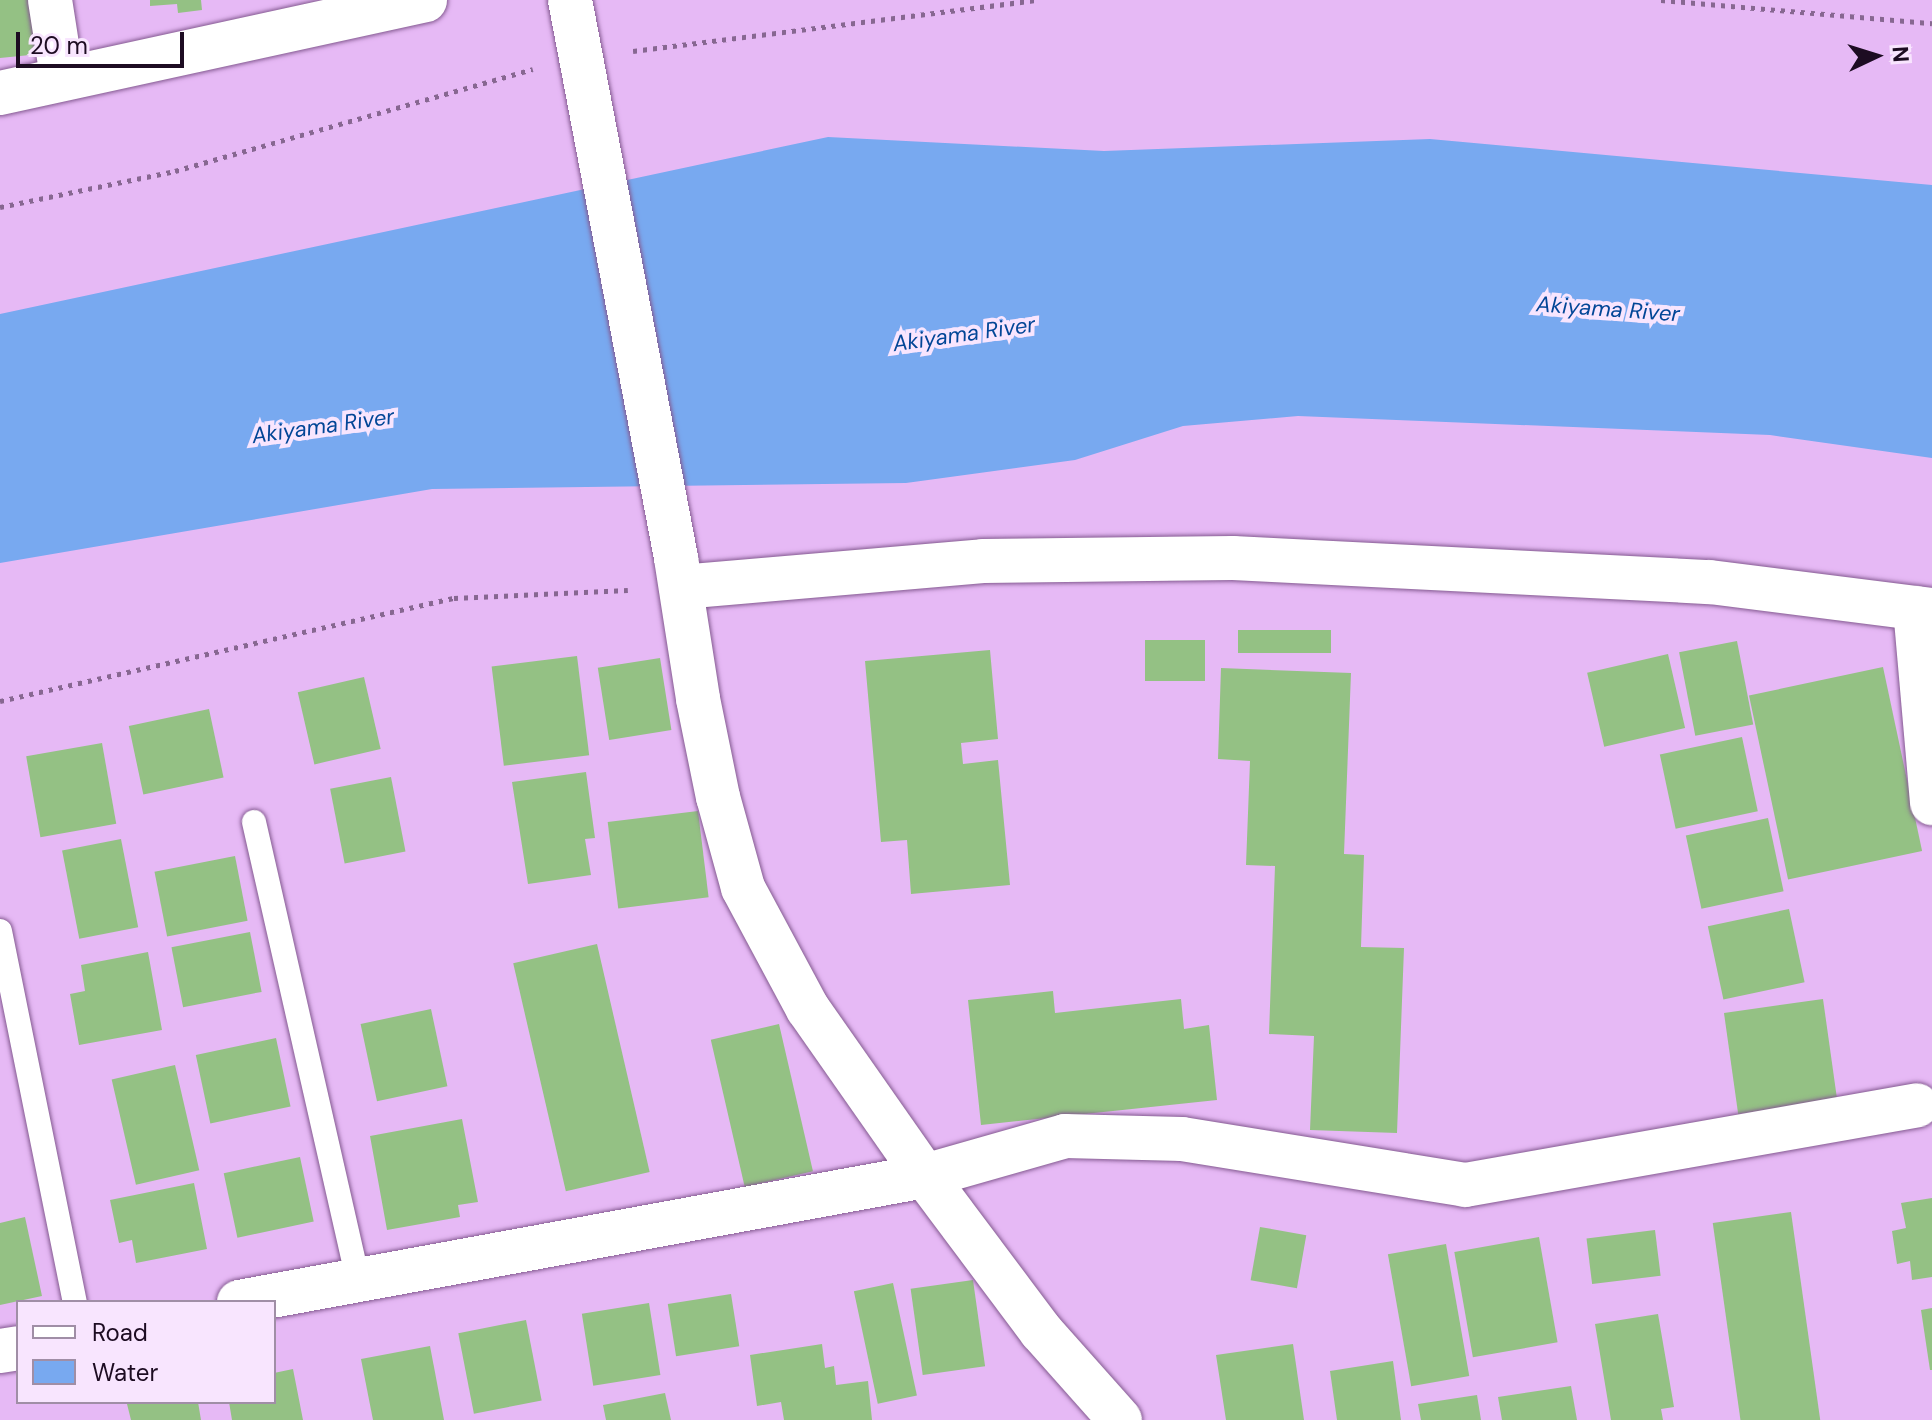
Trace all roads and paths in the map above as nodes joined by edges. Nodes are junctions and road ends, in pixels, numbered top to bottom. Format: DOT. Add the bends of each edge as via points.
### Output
graph roads {
  1 [pos="50,0"];
  2 [pos="425,0"];
  3 [pos="570,0"];
  4 [pos="1036,0"];
  5 [pos="1661,0"];
  6 [pos="1932,23"];
  7 [pos="584,76"];
  8 [pos="62,77"];
  9 [pos="0,93"];
  10 [pos="0,207"];
  11 [pos="679,572"];
  12 [pos="1924,609"];
  13 [pos="0,701"];
  14 [pos="1932,803"];
  15 [pos="254,822"];
  16 [pos="0,931"];
  17 [pos="1917,1105"];
  18 [pos="925,1176"];
  19 [pos="358,1278"];
  20 [pos="75,1300"];
  21 [pos="249,1300"];
  22 [pos="1120,1420"];
  1 -- 8 [label="street"];
  2 -- 8 [label="street"];
  3 -- 7 [label="street"];
  4 -- 7 [label="path"];
  5 -- 6 [label="path"];
  7 -- 10 [label="path"];
  7 -- 11 [label="street"];
  8 -- 9 [label="street"];
  11 -- 12 [label="street" via="1233,558 1710,582"];
  11 -- 13 [label="path" via="454,598"];
  11 -- 18 [label="street" via="712,769 743,888 808,1009"];
  12 -- 14 [label="street"];
  15 -- 19 [label="lane"];
  16 -- 20 [label="lane"];
  17 -- 18 [label="street" via="1465,1185 1182,1139 1065,1136"];
  18 -- 19 [label="street"];
  18 -- 22 [label="street" via="1041,1331"];
  19 -- 21 [label="street"];
}
